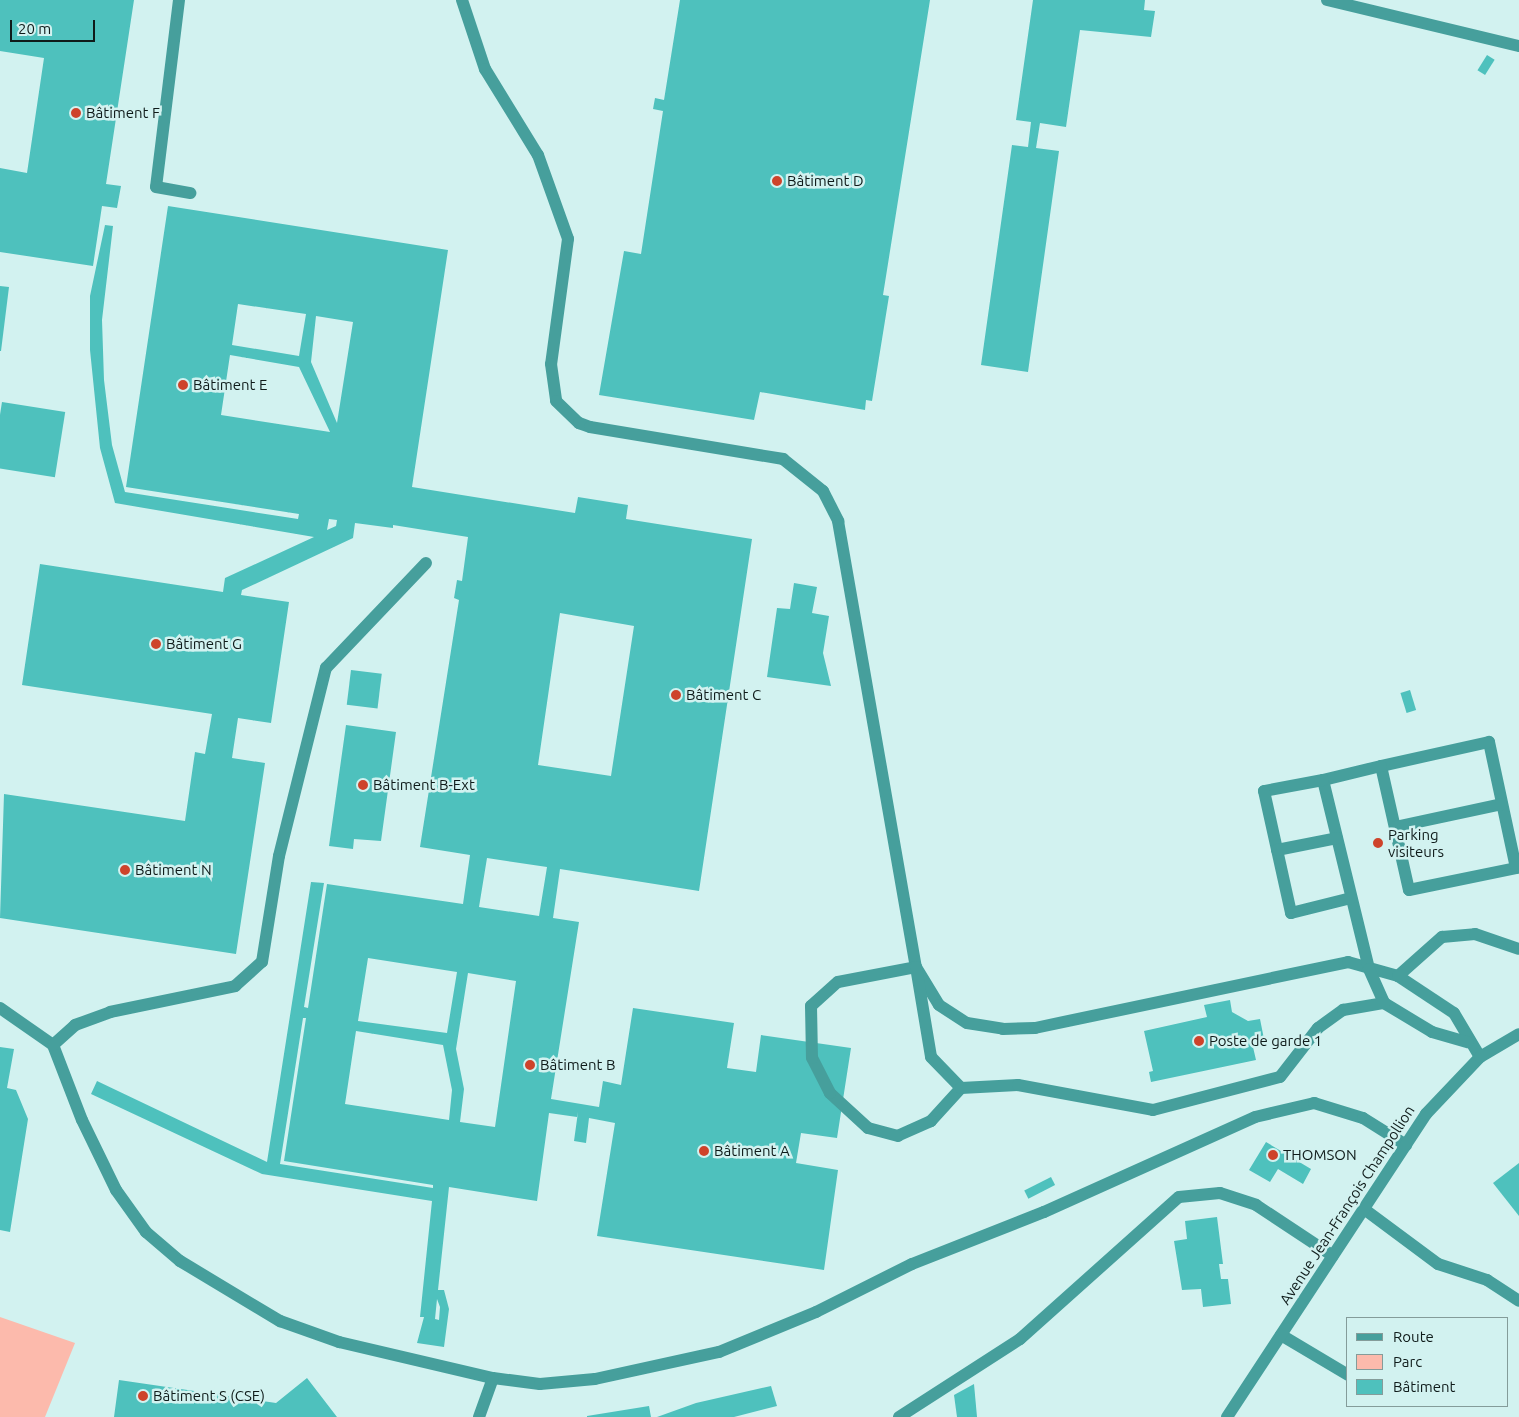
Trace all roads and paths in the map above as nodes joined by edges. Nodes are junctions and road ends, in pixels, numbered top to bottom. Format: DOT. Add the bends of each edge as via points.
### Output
graph roads {
  1 [pos="179,0"];
  2 [pos="462,0"];
  3 [pos="1327,0"];
  4 [pos="1519,46"];
  5 [pos="190,193"];
  6 [pos="426,563"];
  7 [pos="1382,766"];
  8 [pos="1323,780"];
  9 [pos="1502,804"];
  10 [pos="1395,827"];
  11 [pos="1337,838"];
  12 [pos="1277,850"];
  13 [pos="1351,898"];
  14 [pos="1519,949"];
  15 [pos="916,967"];
  16 [pos="1369,969"];
  17 [pos="1398,976"];
  18 [pos="1384,1003"];
  19 [pos="0,1008"];
  20 [pos="1519,1034"];
  21 [pos="1468,1042"];
  22 [pos="53,1045"];
  23 [pos="1480,1057"];
  24 [pos="961,1088"];
  25 [pos="1406,1146"];
  26 [pos="1364,1209"];
  27 [pos="1333,1256"];
  28 [pos="1519,1301"];
  29 [pos="1281,1335"];
  30 [pos="1346,1374"];
  31 [pos="493,1378"];
  32 [pos="479,1417"];
  33 [pos="899,1417"];
  34 [pos="1227,1417"];
  1 -- 5 [label="street" via="156,187"];
  2 -- 15 [label="street" via="485,69 538,155 568,240 551,364 556,401 579,423 590,427 783,459 823,491 838,521"];
  3 -- 4 [label="street"];
  6 -- 22 [label="street" via="326,668 279,856 262,962 235,986 110,1012 75,1025"];
  7 -- 8 [label="street"];
  7 -- 9 [label="street" via="1489,742"];
  7 -- 10 [label="street"];
  8 -- 11 [label="street"];
  8 -- 12 [label="street" via="1264,792"];
  9 -- 10 [label="street"];
  9 -- 10 [label="street" via="1516,868 1409,890"];
  11 -- 12 [label="street"];
  11 -- 13 [label="street"];
  12 -- 13 [label="street" via="1291,912"];
  13 -- 16 [label="street"];
  14 -- 17 [label="street" via="1475,934 1442,937"];
  15 -- 16 [label="street" via="939,1005 967,1023 1002,1030 1034,1028 1348,962"];
  15 -- 24 [label="street" via="930,1057"];
  15 -- 24 [label="street" via="838,982 811,1006 812,1058 830,1093 868,1128 898,1136 931,1122"];
  16 -- 17 [label="street"];
  16 -- 18 [label="street"];
  17 -- 21 [label="street" via="1454,1013"];
  18 -- 21 [label="street" via="1432,1032"];
  18 -- 24 [label="street" via="1343,1010 1318,1028 1280,1077 1153,1110 1018,1084"];
  19 -- 22 [label="street"];
  20 -- 23 [label="street, Avenue Jean-François Champollion"];
  21 -- 23 [label="street"];
  22 -- 31 [label="street" via="82,1120 116,1190 146,1232 180,1261 280,1321 339,1342"];
  23 -- 25 [label="street, Avenue Jean-François Champollion" via="1426,1114"];
  25 -- 26 [label="street, Avenue Jean-François Champollion"];
  25 -- 31 [label="street" via="1363,1118 1314,1103 1255,1117 1044,1212 912,1264 816,1312 719,1352 595,1379 540,1384"];
  26 -- 27 [label="street, Avenue Jean-François Champollion"];
  26 -- 28 [label="street" via="1438,1264 1487,1280"];
  27 -- 29 [label="street, Avenue Jean-François Champollion"];
  27 -- 33 [label="street" via="1256,1205 1220,1193 1179,1198 1020,1339"];
  29 -- 30 [label="street"];
  29 -- 34 [label="street, Avenue Jean-François Champollion"];
  31 -- 32 [label="street"];
}
